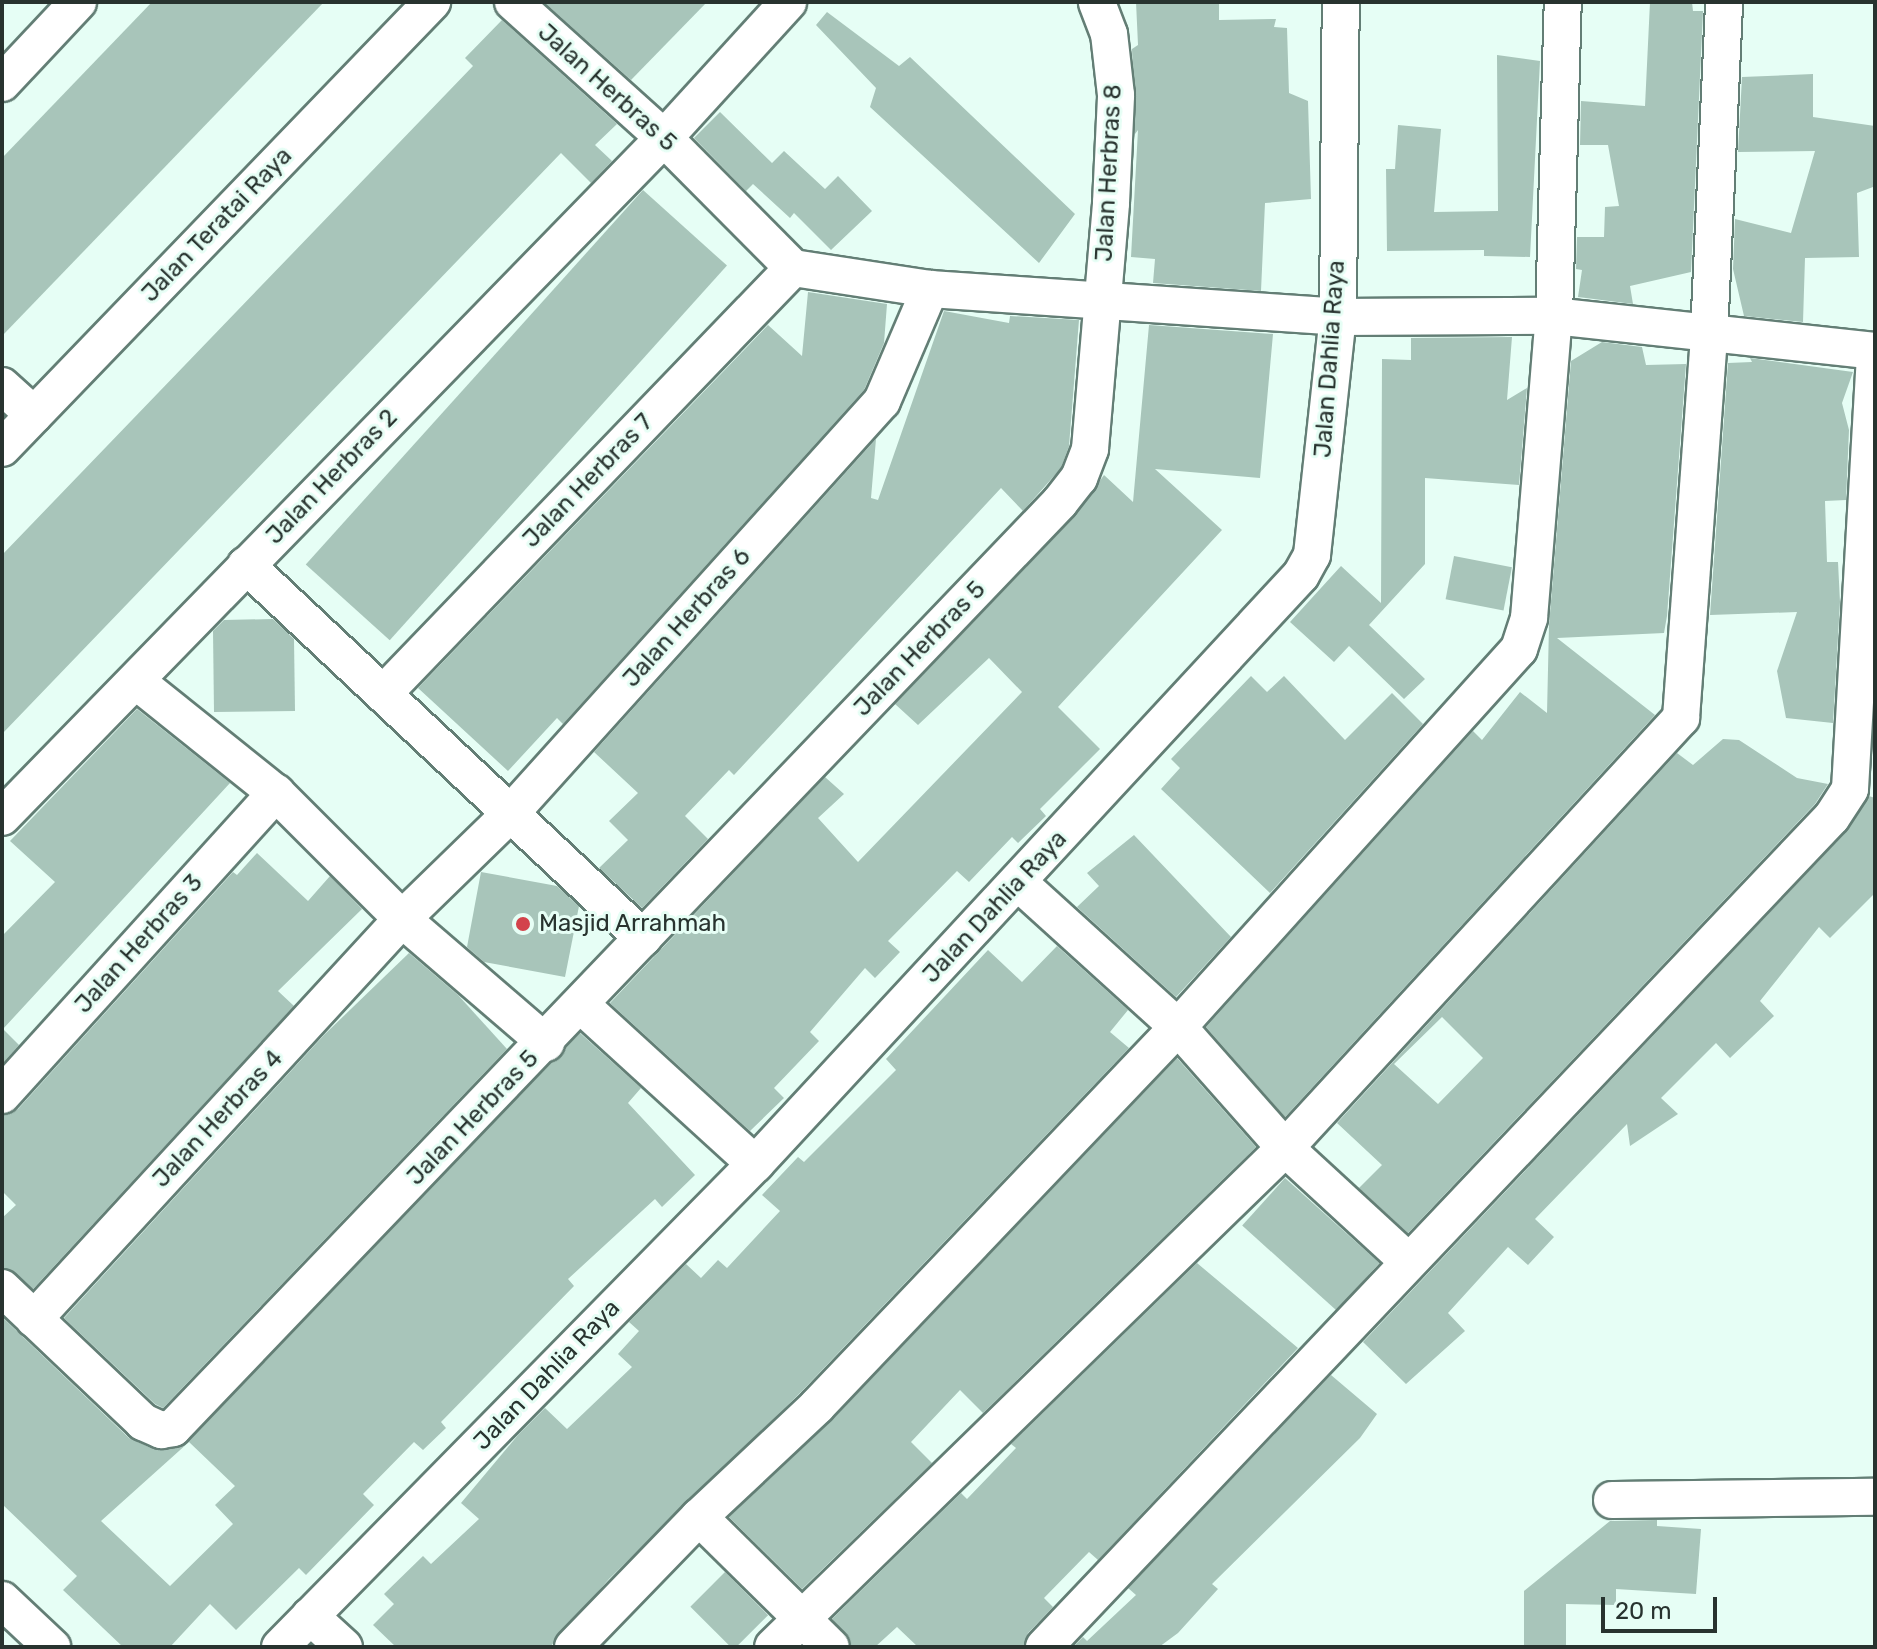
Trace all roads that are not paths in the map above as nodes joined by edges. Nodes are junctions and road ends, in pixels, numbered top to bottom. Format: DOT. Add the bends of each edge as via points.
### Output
graph roads {
  1 [pos="78,2"];
  2 [pos="432,2"];
  3 [pos="513,2"];
  4 [pos="788,2"];
  5 [pos="1097,2"];
  6 [pos="1341,2"];
  7 [pos="1563,2"];
  8 [pos="1724,2"];
  9 [pos="2,83"];
  10 [pos="664,138"];
  11 [pos="793,268"];
  12 [pos="930,289"];
  13 [pos="1102,299"];
  14 [pos="1554,316"];
  15 [pos="1338,317"];
  16 [pos="1709,335"];
  17 [pos="1875,353"];
  18 [pos="2,386"];
  19 [pos="34,415"];
  20 [pos="2,448"];
  21 [pos="246,565"];
  22 [pos="136,681"];
  23 [pos="383,694"];
  24 [pos="276,793"];
  25 [pos="509,815"];
  26 [pos="2,817"];
  27 [pos="1019,883"];
  28 [pos="402,919"];
  29 [pos="643,938"];
  30 [pos="581,1005"];
  31 [pos="1178,1027"];
  32 [pos="546,1043"];
  33 [pos="2,1095"];
  34 [pos="1285,1148"];
  35 [pos="755,1164"];
  36 [pos="1409,1262"];
  37 [pos="2,1288"];
  38 [pos="34,1319"];
  39 [pos="1875,1497"];
  40 [pos="1612,1500"];
  41 [pos="699,1517"];
  42 [pos="2,1600"];
  43 [pos="310,1616"];
  44 [pos="803,1622"];
  45 [pos="52,1647"];
  46 [pos="280,1647"];
  47 [pos="344,1647"];
  48 [pos="573,1647"];
  49 [pos="773,1647"];
  50 [pos="831,1647"];
  51 [pos="1044,1647"];
  1 -- 9 [label="street"];
  2 -- 19 [label="street, Jalan Teratai Raya"];
  3 -- 10 [label="street, Jalan Herbras 5"];
  4 -- 10 [label="street"];
  5 -- 13 [label="street, Jalan Herbras 8" via="1109,34 1116,95"];
  6 -- 15 [label="street, Jalan Dahlia Raya"];
  7 -- 14 [label="street"];
  8 -- 16 [label="street"];
  10 -- 11 [label="street, Jalan Herbras 5"];
  10 -- 21 [label="street, Jalan Herbras 2"];
  11 -- 12 [label="street"];
  11 -- 23 [label="street, Jalan Herbras 7"];
  12 -- 13 [label="street"];
  12 -- 25 [label="street, Jalan Herbras 6" via="882,401"];
  13 -- 15 [label="street"];
  13 -- 29 [label="street, Jalan Herbras 5" via="1090,449 1079,478"];
  14 -- 15 [label="street"];
  14 -- 16 [label="street"];
  14 -- 31 [label="street" via="1529,618 1519,649"];
  15 -- 27 [label="street, Jalan Dahlia Raya" via="1312,555 1301,575"];
  16 -- 17 [label="street"];
  16 -- 34 [label="street" via="1681,718"];
  17 -- 36 [label="street" via="1850,789 1832,817"];
  18 -- 19 [label="street"];
  19 -- 20 [label="street, Jalan Teratai Raya"];
  21 -- 22 [label="street, Jalan Herbras 2"];
  21 -- 23 [label="street"];
  22 -- 24 [label="street"];
  22 -- 26 [label="street, Jalan Herbras 2"];
  23 -- 25 [label="street"];
  24 -- 28 [label="street"];
  24 -- 33 [label="street, Jalan Herbras 3"];
  25 -- 28 [label="street, Jalan Herbras 6"];
  25 -- 29 [label="street"];
  27 -- 31 [label="street"];
  27 -- 35 [label="street, Jalan Dahlia Raya"];
  28 -- 32 [label="street"];
  28 -- 38 [label="street, Jalan Herbras 4"];
  29 -- 30 [label="street, Jalan Herbras 5"];
  30 -- 32 [label="street, Jalan Herbras 5"];
  30 -- 35 [label="street"];
  31 -- 34 [label="street"];
  31 -- 41 [label="street" via="817,1406"];
  32 -- 38 [label="street, Jalan Herbras 5" via="173,1428 161,1430 143,1422"];
  34 -- 36 [label="street"];
  34 -- 44 [label="street"];
  35 -- 43 [label="street, Jalan Dahlia Raya"];
  36 -- 51 [label="street"];
  37 -- 38 [label="street"];
  39 -- 40 [label="street"];
  41 -- 44 [label="street"];
  41 -- 48 [label="street"];
  42 -- 45 [label="street"];
  43 -- 46 [label="street, Jalan Dahlia Raya"];
  43 -- 47 [label="street"];
  44 -- 49 [label="street"];
  44 -- 50 [label="street"];
}
